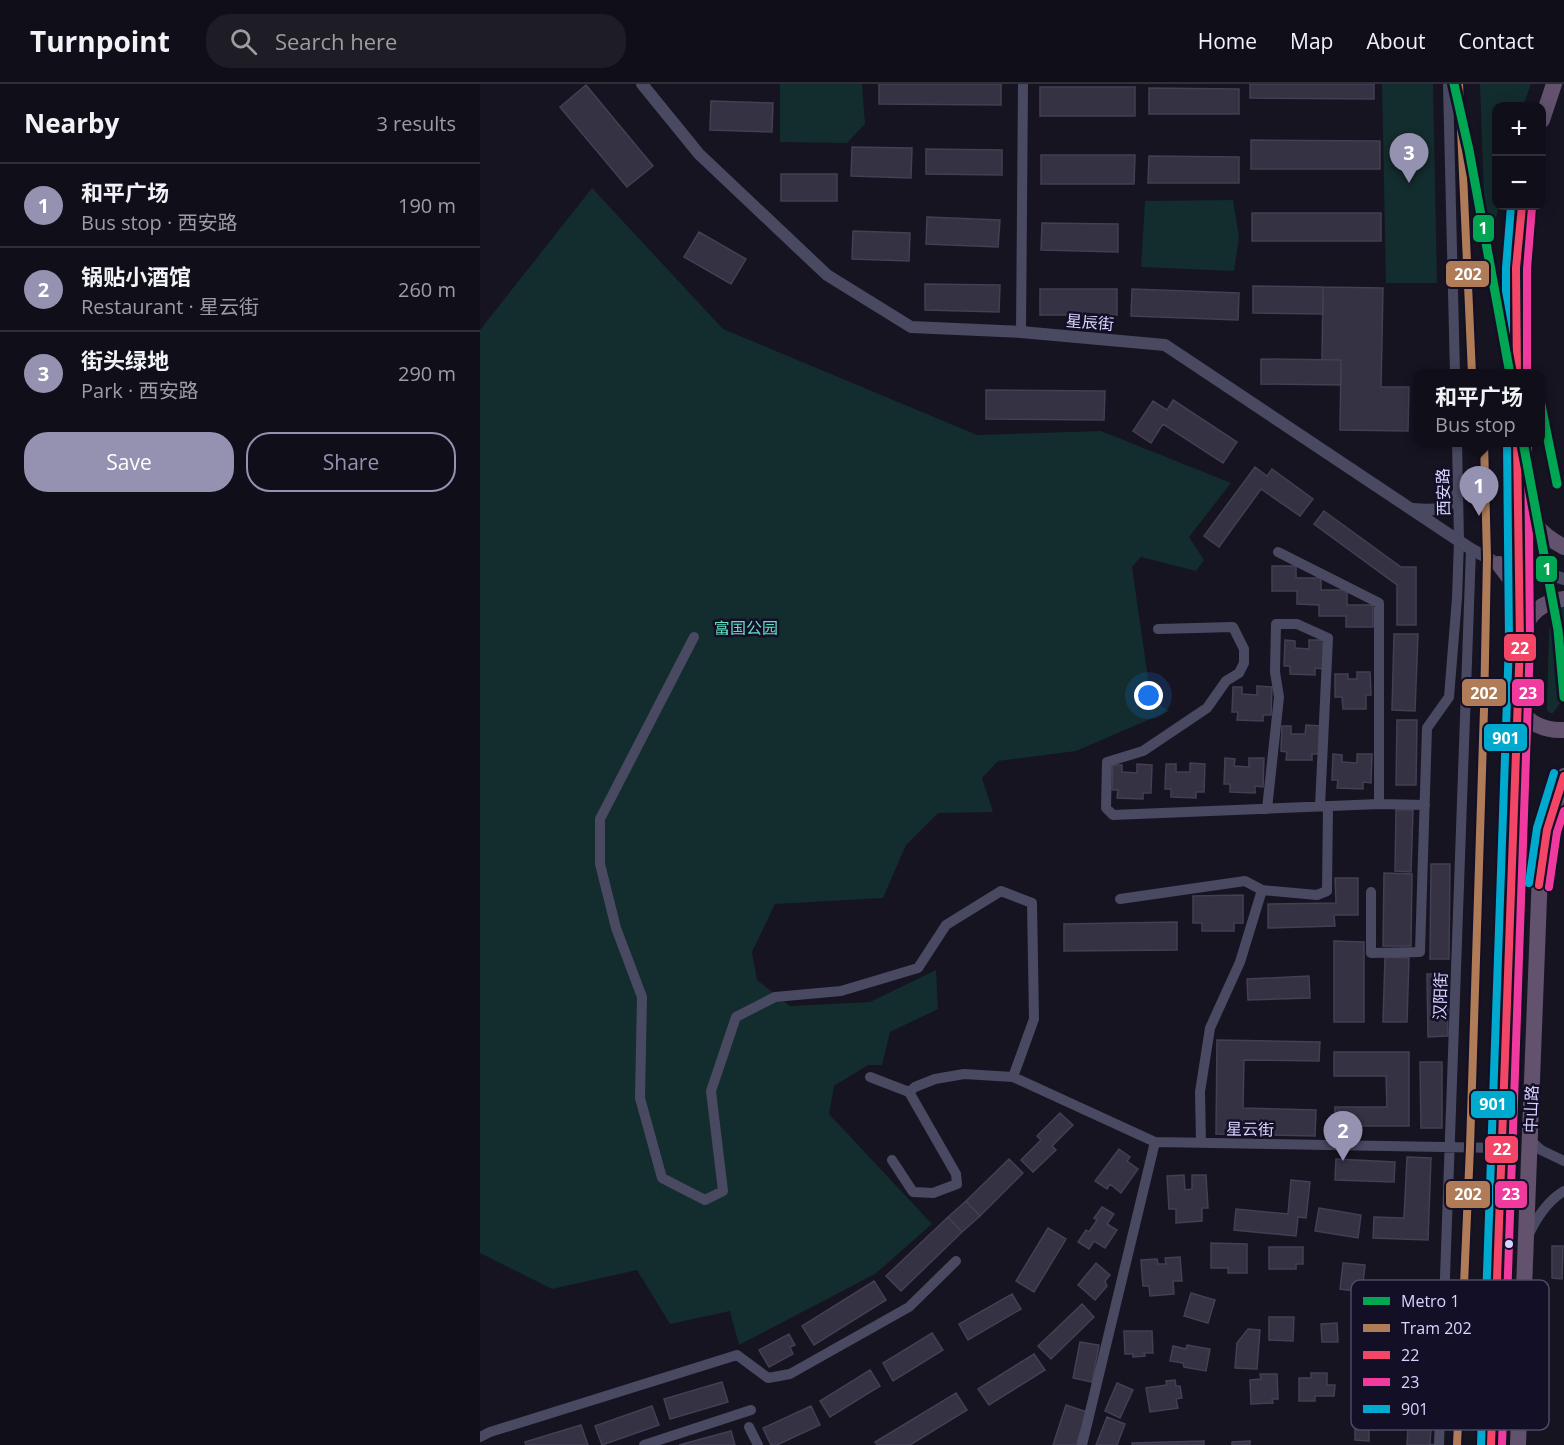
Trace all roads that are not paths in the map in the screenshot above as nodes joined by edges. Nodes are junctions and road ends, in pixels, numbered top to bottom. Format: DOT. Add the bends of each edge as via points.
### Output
graph roads {
  1 [pos="642,84"];
  2 [pos="1023,84"];
  3 [pos="1448,84"];
  4 [pos="1554,84"];
  5 [pos="1546,108"];
  6 [pos="1521,210"];
  7 [pos="1021,332"];
  8 [pos="1455,369"];
  9 [pos="1516,369"];
  10 [pos="1457,447"];
  11 [pos="1517,447"];
  12 [pos="1518,485"];
  13 [pos="1458,493"];
  14 [pos="1412,509"];
  15 [pos="1459,541"];
  16 [pos="1564,547"];
  17 [pos="1471,549"];
  18 [pos="1278,552"];
  19 [pos="1499,564"];
  20 [pos="1519,564"];
  21 [pos="1564,579"];
  22 [pos="1519,591"];
  23 [pos="1564,599"];
  24 [pos="1158,629"];
  25 [pos="694,637"];
  26 [pos="1520,642"];
  27 [pos="1518,706"];
  28 [pos="1564,730"];
  29 [pos="1564,776"];
  30 [pos="1379,804"];
  31 [pos="1425,804"];
  32 [pos="1324,806"];
  33 [pos="1267,809"];
  34 [pos="1262,890"];
  35 [pos="1371,892"];
  36 [pos="1120,899"];
  37 [pos="870,1077"];
  38 [pos="1013,1077"];
  39 [pos="909,1092"];
  40 [pos="1530,1140"];
  41 [pos="1155,1142"];
  42 [pos="1201,1143"];
  43 [pos="1449,1147"];
  44 [pos="1501,1148"];
  45 [pos="892,1160"];
  46 [pos="1564,1161"];
  47 [pos="1564,1191"];
  48 [pos="1526,1239"];
  49 [pos="956,1261"];
  50 [pos="1445,1280"];
  51 [pos="1497,1280"];
  52 [pos="1524,1280"];
  53 [pos="752,1410"];
  54 [pos="748,1426"];
  55 [pos="1440,1430"];
  56 [pos="1492,1430"];
  57 [pos="1519,1430"];
  58 [pos="480,1437"];
  59 [pos="644,1445"];
  60 [pos="758,1445"];
  61 [pos="1082,1445"];
  62 [pos="1439,1445"];
  63 [pos="1491,1445"];
  64 [pos="1518,1445"];
  1 -- 7 [label="street, 星辰街" via="699,154 827,275 911,327"];
  2 -- 7 [label="street"];
  3 -- 8 [label="street"];
  4 -- 5 [label="highway"];
  6 -- 9 [label="highway" via="1515,276"];
  7 -- 14 [label="street, 星辰街" via="1165,345"];
  10 -- 13 [label="street, 西安路"];
  11 -- 12 [label="highway, 中山路"];
  12 -- 16 [label="highway" via="1533,523"];
  12 -- 20 [label="highway, 中山路"];
  13 -- 14 [label="street" via="1454,501 1438,510"];
  13 -- 15 [label="street, 西安路"];
  14 -- 15 [label="street, 星辰街"];
  15 -- 17 [label="street, 星辰街"];
  15 -- 31 [label="street, 西安路" via="1449,697 1427,728"];
  17 -- 19 [label="street, 星辰街"];
  17 -- 43 [label="street, 汉阳街"];
  18 -- 30 [label="street" via="1379,603"];
  19 -- 20 [label="street, 星辰街"];
  19 -- 22 [label="highway"];
  20 -- 21 [label="street, 星辰街"];
  20 -- 22 [label="highway, 中山路"];
  22 -- 26 [label="highway, 中山路"];
  23 -- 26 [label="highway" via="1544,604 1533,613 1526,621"];
  24 -- 33 [label="street" via="1233,627 1244,649 1244,663 1207,708 1143,751 1107,762 1106,808 1113,815"];
  25 -- 38 [label="street" via="600,819 600,864 616,928 642,997 640,1098 662,1178 705,1200 723,1191 711,1091 736,1017 775,997 841,991 918,968 946,925 1001,891 1032,903 1034,1018"];
  26 -- 27 [label="highway, 中山路"];
  27 -- 28 [label="highway" via="1535,725"];
  27 -- 44 [label="highway, 中山路"];
  29 -- 40 [label="highway, 中山路" via="1547,830 1540,872"];
  30 -- 31 [label="street"];
  30 -- 32 [label="street"];
  31 -- 35 [label="street, 西安路" via="1420,952 1371,953"];
  32 -- 33 [label="street"];
  32 -- 33 [label="street" via="1328,638 1297,624 1276,624 1279,697"];
  32 -- 34 [label="street" via="1327,891 1317,895"];
  34 -- 36 [label="street" via="1245,881"];
  34 -- 42 [label="street" via="1240,962 1210,1028 1200,1092"];
  37 -- 39 [label="street"];
  38 -- 39 [label="street" via="964,1074 935,1079"];
  38 -- 41 [label="street, 星云街"];
  39 -- 45 [label="street" via="956,1174 957,1185 933,1192 913,1192"];
  40 -- 46 [label="street"];
  40 -- 48 [label="highway, 中山路"];
  41 -- 42 [label="street, 星云街"];
  41 -- 61 [label="street"];
  42 -- 43 [label="street, 星云街"];
  43 -- 44 [label="street, 星云街"];
  43 -- 50 [label="street, 汉阳街"];
  44 -- 51 [label="highway, 中山路"];
  47 -- 48 [label="street" via="1545,1206"];
  48 -- 52 [label="highway, 中山路"];
  49 -- 58 [label="street" via="909,1307 790,1374 768,1378 737,1355"];
  53 -- 59 [label="street"];
  54 -- 60 [label="street"];
  55 -- 62 [label="street, 汉阳街"];
  56 -- 63 [label="highway, 中山路"];
  57 -- 64 [label="highway, 中山路"];
}
